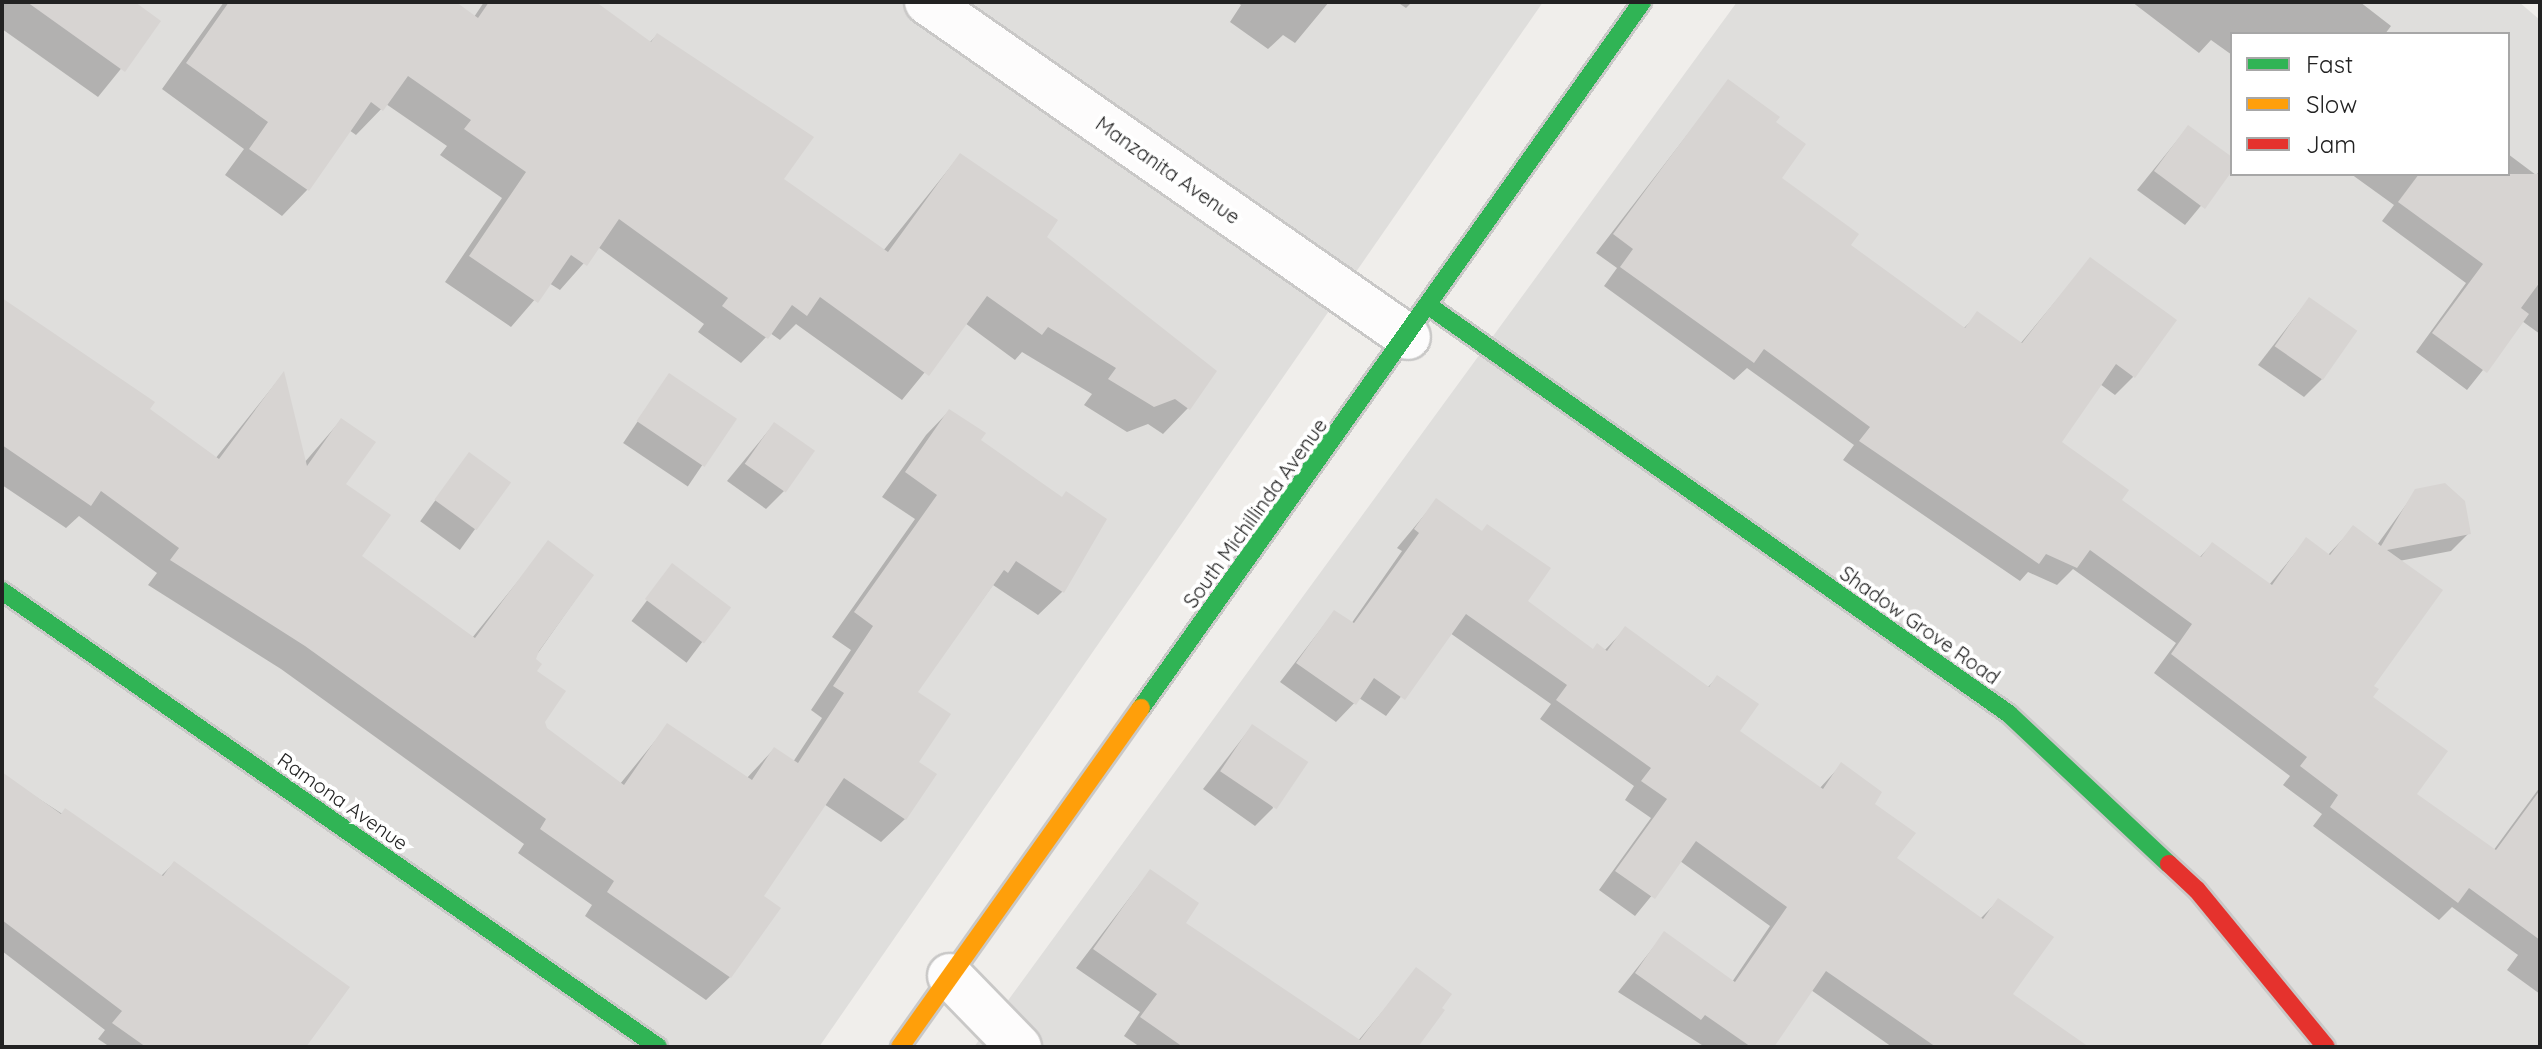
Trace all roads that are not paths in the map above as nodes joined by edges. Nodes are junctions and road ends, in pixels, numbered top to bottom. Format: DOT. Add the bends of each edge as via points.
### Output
graph roads {
  1 [pos="927,2"];
  2 [pos="1642,2"];
  3 [pos="1419,322"];
  4 [pos="2,591"];
  5 [pos="950,976"];
  6 [pos="658,1047"];
  7 [pos="900,1047"];
  8 [pos="1019,1047"];
  9 [pos="2326,1047"];
  1 -- 3 [label="street, Manzanita Avenue"];
  2 -- 3 [label="street, South Michillinda Avenue"];
  3 -- 5 [label="street, South Michillinda Avenue"];
  3 -- 9 [label="street, Shadow Grove Road" via="2009,714 2197,890"];
  4 -- 6 [label="street, Ramona Avenue"];
  5 -- 7 [label="street, South Michillinda Avenue"];
  5 -- 8 [label="street"];
}
